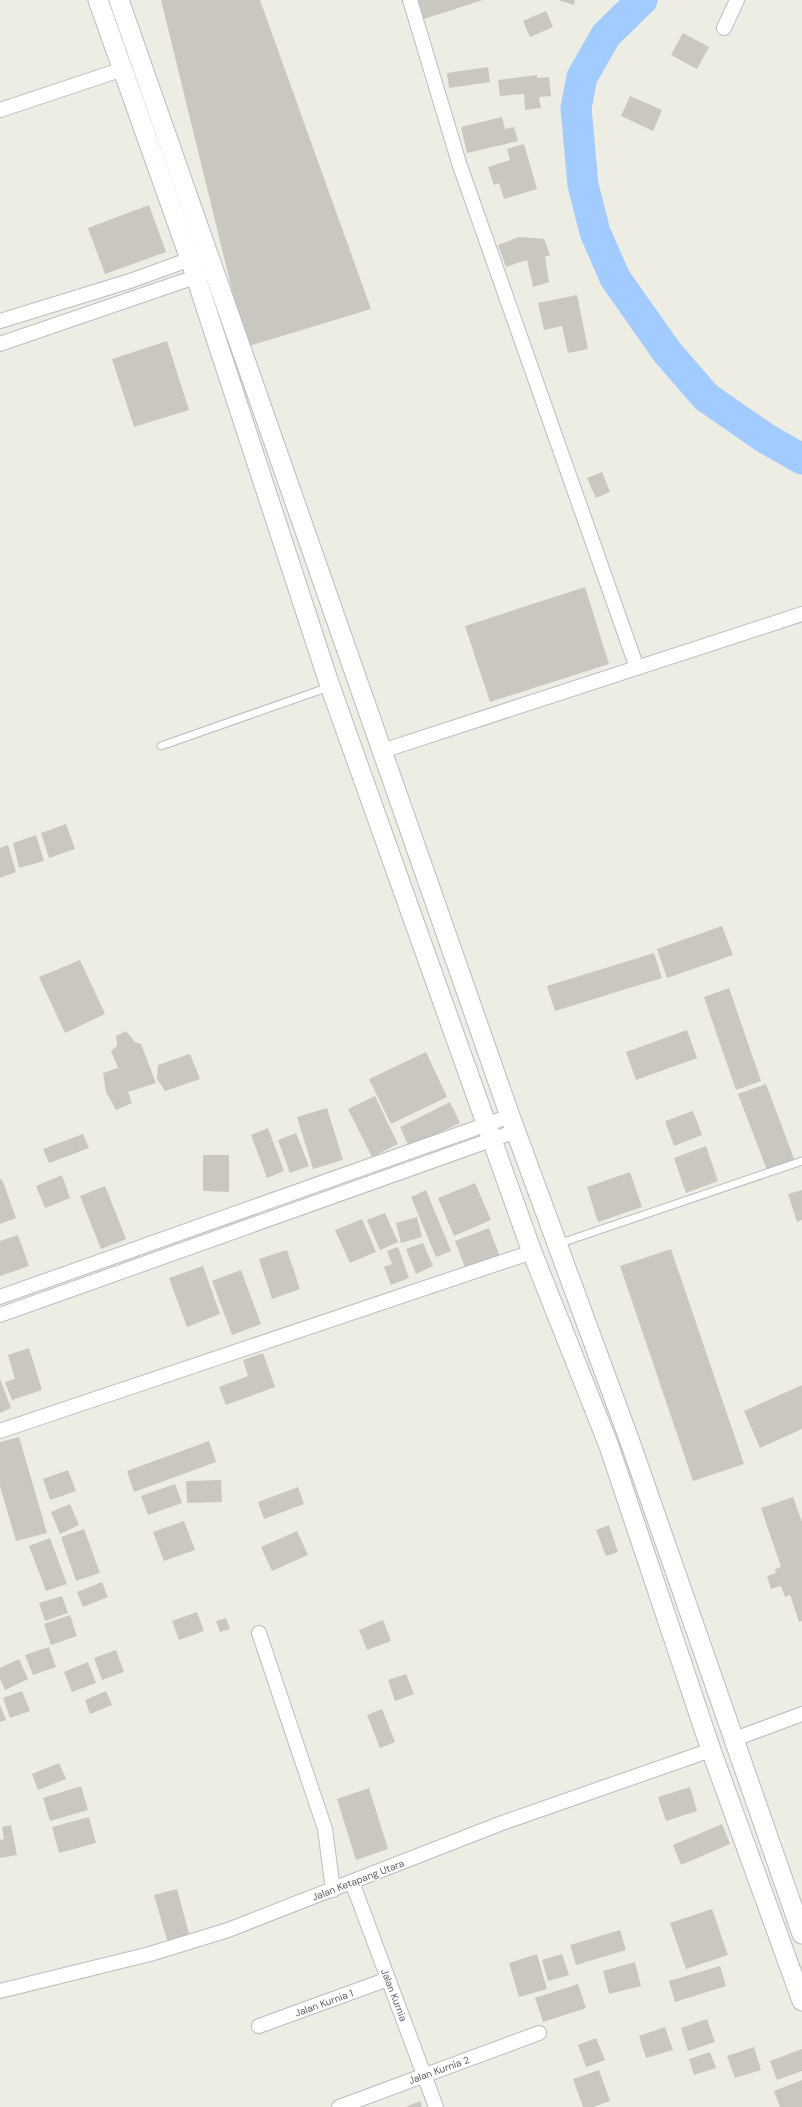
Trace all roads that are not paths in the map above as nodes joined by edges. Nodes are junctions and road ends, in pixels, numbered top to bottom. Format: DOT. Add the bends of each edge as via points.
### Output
graph roads {
  1 [pos="98,0"];
  2 [pos="119,0"];
  3 [pos="410,0"];
  4 [pos="737,0"];
  5 [pos="724,28"];
  6 [pos="123,69"];
  7 [pos="0,110"];
  8 [pos="190,259"];
  9 [pos="211,261"];
  10 [pos="196,277"];
  11 [pos="0,321"];
  12 [pos="0,344"];
  13 [pos="802,614"];
  14 [pos="637,668"];
  15 [pos="330,686"];
  16 [pos="161,746"];
  17 [pos="382,751"];
  18 [pos="513,1124"];
  19 [pos="489,1133"];
  20 [pos="802,1161"];
  21 [pos="558,1244"];
  22 [pos="532,1252"];
  23 [pos="0,1297"];
  24 [pos="0,1315"];
  25 [pos="0,1431"];
  26 [pos="629,1439"];
  27 [pos="609,1446"];
  28 [pos="259,1633"];
  29 [pos="802,1714"];
  30 [pos="732,1740"];
  31 [pos="711,1750"];
  32 [pos="352,1882"];
  33 [pos="333,1890"];
  34 [pos="802,1934"];
  35 [pos="388,1979"];
  36 [pos="0,1991"];
  37 [pos="802,2002"];
  38 [pos="260,2026"];
  39 [pos="539,2033"];
  40 [pos="424,2076"];
  41 [pos="339,2107"];
  42 [pos="436,2107"];
  1 -- 6 [label="street"];
  2 -- 9 [label="street"];
  3 -- 14 [label="street" via="459,163"];
  4 -- 5 [label="street"];
  6 -- 7 [label="street"];
  6 -- 8 [label="street"];
  8 -- 9 [label="street"];
  8 -- 10 [label="street"];
  8 -- 11 [label="street" via="130,281"];
  9 -- 10 [label="street"];
  9 -- 17 [label="street"];
  10 -- 12 [label="street"];
  10 -- 15 [label="street"];
  13 -- 14 [label="street"];
  14 -- 17 [label="street"];
  15 -- 16 [label="lane"];
  15 -- 19 [label="street"];
  17 -- 18 [label="street"];
  18 -- 19 [label="street"];
  18 -- 21 [label="street"];
  19 -- 22 [label="street"];
  19 -- 23 [label="street"];
  19 -- 24 [label="street"];
  20 -- 21 [label="lane"];
  21 -- 26 [label="street"];
  22 -- 25 [label="street"];
  22 -- 27 [label="street"];
  26 -- 27 [label="street"];
  26 -- 30 [label="street"];
  27 -- 31 [label="street"];
  28 -- 33 [label="street" via="324,1828"];
  29 -- 30 [label="street"];
  30 -- 34 [label="street"];
  31 -- 32 [label="street, Jalan Ketapang Utara" via="502,1823"];
  31 -- 37 [label="street"];
  32 -- 33 [label="street, Jalan Ketapang Utara"];
  32 -- 35 [label="street, Jalan Kurnia"];
  33 -- 36 [label="street, Jalan Ketapang Utara" via="228,1930 150,1954"];
  35 -- 38 [label="street, Jalan Kurnia 1"];
  35 -- 40 [label="street, Jalan Kurnia"];
  39 -- 40 [label="street, Jalan Kurnia 2"];
  40 -- 41 [label="street, Jalan Kurnia 2"];
  40 -- 42 [label="street, Jalan Kurnia"];
}
